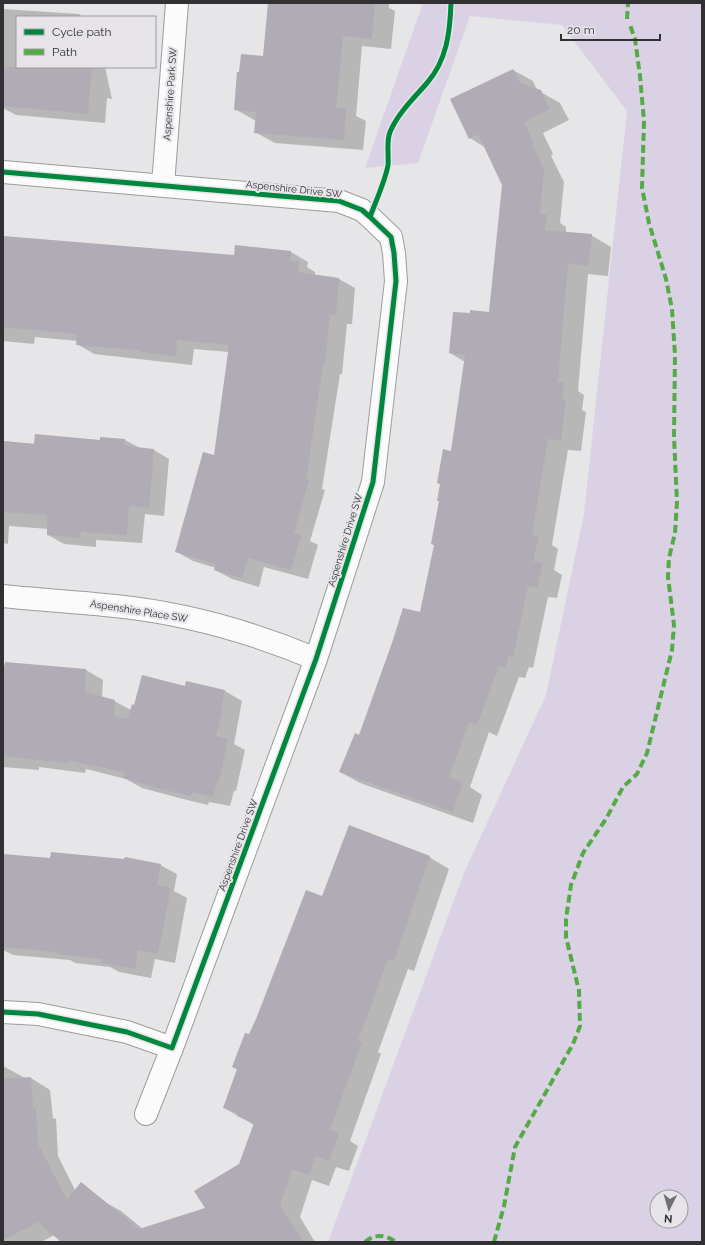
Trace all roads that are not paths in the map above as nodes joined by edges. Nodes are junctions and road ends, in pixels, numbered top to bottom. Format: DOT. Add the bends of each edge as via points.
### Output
graph roads {
  1 [pos="177,3"];
  2 [pos="3,172"];
  3 [pos="163,185"];
  4 [pos="3,596"];
  5 [pos="316,659"];
  6 [pos="3,1012"];
  7 [pos="172,1048"];
  8 [pos="146,1114"];
  1 -- 3 [label="street, Aspenshire Park SW"];
  2 -- 3 [label="street, Aspenshire Drive SW"];
  3 -- 5 [label="street, Aspenshire Drive SW" via="340,201 362,210 390,237 396,281 373,482"];
  4 -- 5 [label="street, Aspenshire Place SW" via="115,606 173,615 232,629"];
  5 -- 7 [label="street, Aspenshire Drive SW"];
  6 -- 7 [label="street" via="38,1014 127,1032"];
  7 -- 8 [label="street, Aspenshire Drive SW"];
}
